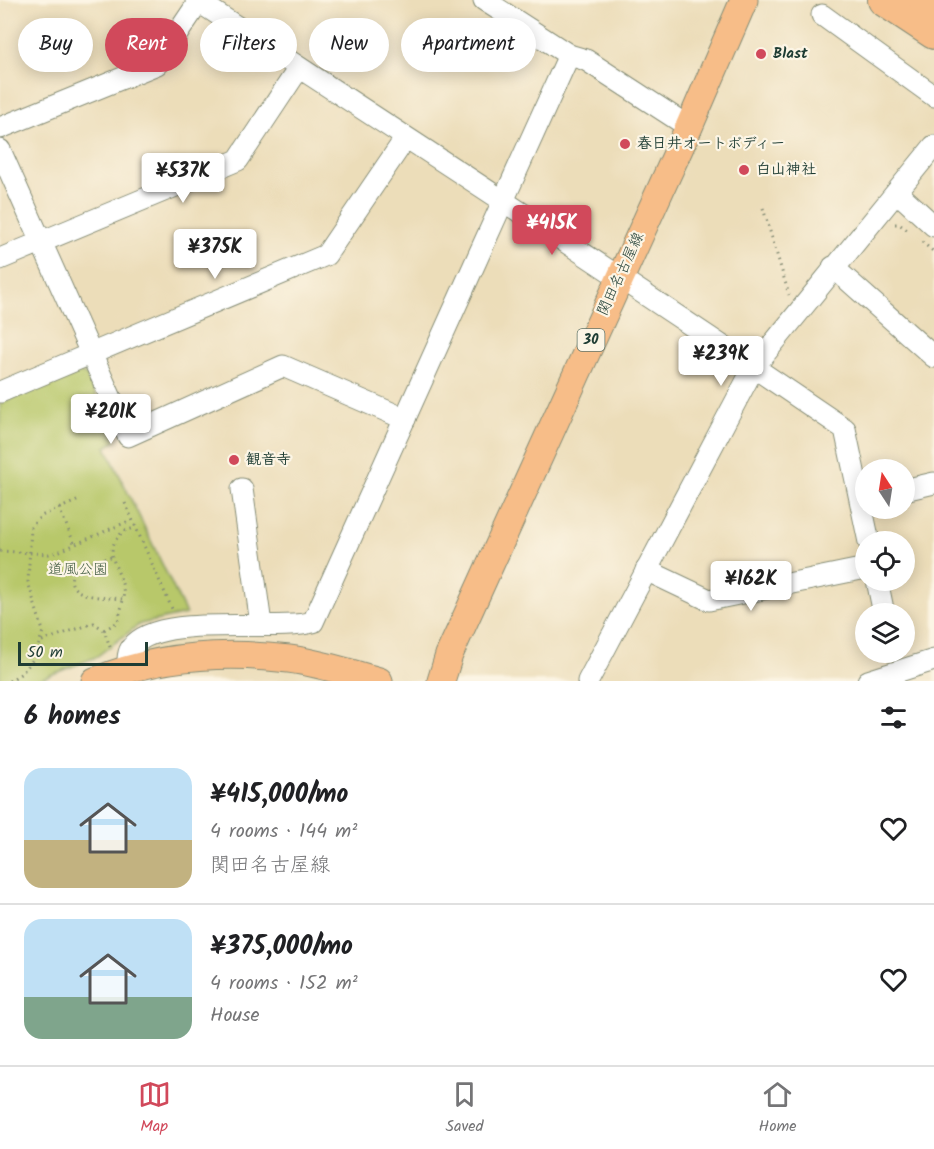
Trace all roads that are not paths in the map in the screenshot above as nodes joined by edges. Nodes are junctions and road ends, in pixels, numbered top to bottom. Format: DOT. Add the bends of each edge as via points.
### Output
graph roads {
  1 [pos="484,0"];
  2 [pos="744,0"];
  3 [pos="884,0"];
  4 [pos="926,0"];
  5 [pos="198,1"];
  6 [pos="934,6"];
  7 [pos="822,15"];
  8 [pos="934,33"];
  9 [pos="569,55"];
  10 [pos="298,68"];
  11 [pos="934,96"];
  12 [pos="689,127"];
  13 [pos="0,128"];
  14 [pos="405,139"];
  15 [pos="934,146"];
  16 [pos="0,150"];
  17 [pos="897,192"];
  18 [pos="503,200"];
  19 [pos="934,226"];
  20 [pos="39,242"];
  21 [pos="0,259"];
  22 [pos="833,267"];
  23 [pos="620,278"];
  24 [pos="90,353"];
  25 [pos="934,357"];
  26 [pos="754,367"];
  27 [pos="0,392"];
  28 [pos="405,419"];
  29 [pos="855,469"];
  30 [pos="934,483"];
  31 [pos="915,487"];
  32 [pos="242,489"];
  33 [pos="646,570"];
  34 [pos="855,570"];
  35 [pos="261,624"];
  36 [pos="934,660"];
  37 [pos="119,661"];
  38 [pos="915,661"];
  39 [pos="893,663"];
  40 [pos="95,681"];
  41 [pos="379,681"];
  42 [pos="441,681"];
  43 [pos="588,681"];
  44 [pos="868,681"];
  1 -- 9 [label="street"];
  2 -- 12 [label="main road, 関田名古屋線 / 30"];
  3 -- 8 [label="highway"];
  4 -- 6 [label="highway"];
  5 -- 10 [label="street"];
  5 -- 13 [label="street" via="157,64"];
  7 -- 11 [label="street"];
  9 -- 12 [label="street" via="586,60"];
  9 -- 18 [label="street"];
  10 -- 14 [label="street"];
  10 -- 20 [label="street" via="238,160"];
  12 -- 23 [label="main road, 関田名古屋線 / 30"];
  14 -- 18 [label="street"];
  14 -- 24 [label="street" via="326,255"];
  15 -- 17 [label="street"];
  16 -- 20 [label="street"];
  17 -- 19 [label="street"];
  17 -- 22 [label="street"];
  18 -- 23 [label="street"];
  18 -- 28 [label="street"];
  20 -- 21 [label="street"];
  20 -- 24 [label="street"];
  22 -- 25 [label="street"];
  22 -- 26 [label="street"];
  23 -- 26 [label="street"];
  23 -- 42 [label="main road, 関田名古屋線 / 30" via="449,654"];
  24 -- 27 [label="street"];
  24 -- 28 [label="street" via="128,436 283,366"];
  26 -- 29 [label="street" via="845,429"];
  26 -- 33 [label="street"];
  28 -- 35 [label="street" via="313,622 296,627"];
  30 -- 31 [label="street"];
  32 -- 35 [label="street"];
  33 -- 34 [label="street" via="709,600"];
  33 -- 43 [label="street"];
  35 -- 37 [label="street" via="157,633 140,640"];
  36 -- 38 [label="street"];
  37 -- 40 [label="main road"];
  37 -- 41 [label="main road" via="230,655 290,659"];
  39 -- 44 [label="street"];
}
